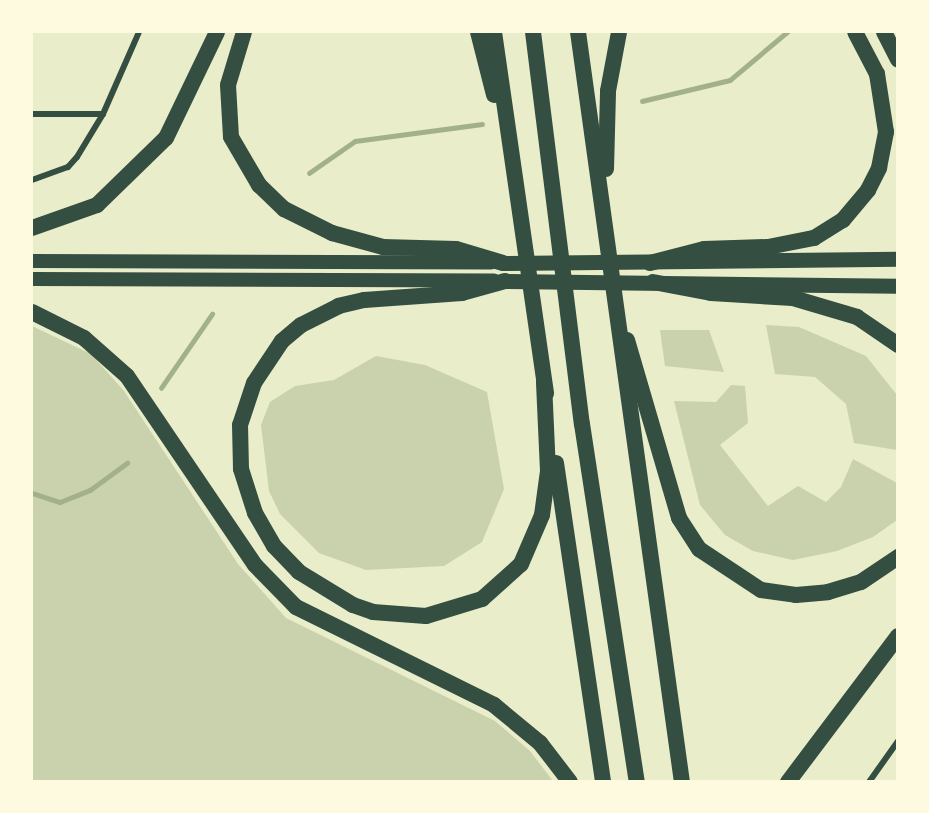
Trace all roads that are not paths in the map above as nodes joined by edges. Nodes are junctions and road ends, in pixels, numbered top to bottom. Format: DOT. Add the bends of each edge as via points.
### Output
graph roads {
  1 [pos="139,32"];
  2 [pos="217,32"];
  3 [pos="244,32"];
  4 [pos="478,32"];
  5 [pos="494,32"];
  6 [pos="533,32"];
  7 [pos="578,32"];
  8 [pos="619,32"];
  9 [pos="855,32"];
  10 [pos="884,32"];
  11 [pos="897,60"];
  12 [pos="32,114"];
  13 [pos="103,114"];
  14 [pos="32,180"];
  15 [pos="518,192"];
  16 [pos="604,215"];
  17 [pos="32,228"];
  18 [pos="457,256"];
  19 [pos="705,256"];
  20 [pos="897,259"];
  21 [pos="32,261"];
  22 [pos="503,263"];
  23 [pos="650,263"];
  24 [pos="32,279"];
  25 [pos="506,280"];
  26 [pos="653,282"];
  27 [pos="897,286"];
  28 [pos="461,287"];
  29 [pos="710,288"];
  30 [pos="32,312"];
  31 [pos="617,322"];
  32 [pos="897,345"];
  33 [pos="544,382"];
  34 [pos="897,557"];
  35 [pos="897,636"];
  36 [pos="897,741"];
  37 [pos="570,782"];
  38 [pos="603,782"];
  39 [pos="638,782"];
  40 [pos="682,782"];
  41 [pos="788,782"];
  42 [pos="868,782"];
  1 -- 13 [label="street"];
  2 -- 17 [label="highway" via="166,138 97,205"];
  3 -- 18 [label="highway" via="228,85 228,119 231,137 259,185 284,209 332,233 383,247"];
  4 -- 15 [label="highway"];
  5 -- 15 [label="highway"];
  6 -- 39 [label="highway" via="582,424"];
  7 -- 16 [label="highway"];
  8 -- 16 [label="highway" via="608,91"];
  9 -- 19 [label="highway" via="877,74 883,96 884,150 868,190 843,220 814,238"];
  10 -- 11 [label="highway"];
  12 -- 13 [label="street"];
  13 -- 14 [label="street" via="68,167"];
  15 -- 33 [label="highway"];
  16 -- 31 [label="highway"];
  18 -- 21 [label="main road"];
  18 -- 22 [label="highway"];
  19 -- 20 [label="highway"];
  19 -- 23 [label="highway"];
  22 -- 23 [label="highway"];
  24 -- 28 [label="main road"];
  25 -- 26 [label="highway"];
  25 -- 28 [label="highway"];
  26 -- 29 [label="highway"];
  27 -- 29 [label="highway"];
  28 -- 33 [label="highway" via="339,306 301,325 262,368 240,425 241,469 259,521 286,560 334,596 373,612 440,614 492,593 521,564 542,515 548,471"];
  29 -- 32 [label="highway" via="793,298 857,317"];
  30 -- 37 [label="highway" via="84,338 127,376 255,565 296,607 494,705 540,743"];
  31 -- 34 [label="highway" via="642,381 661,463 679,518 699,549 761,590 796,595 828,592 861,582"];
  31 -- 40 [label="highway"];
  33 -- 38 [label="highway"];
  35 -- 41 [label="highway"];
  36 -- 42 [label="street"];
}
